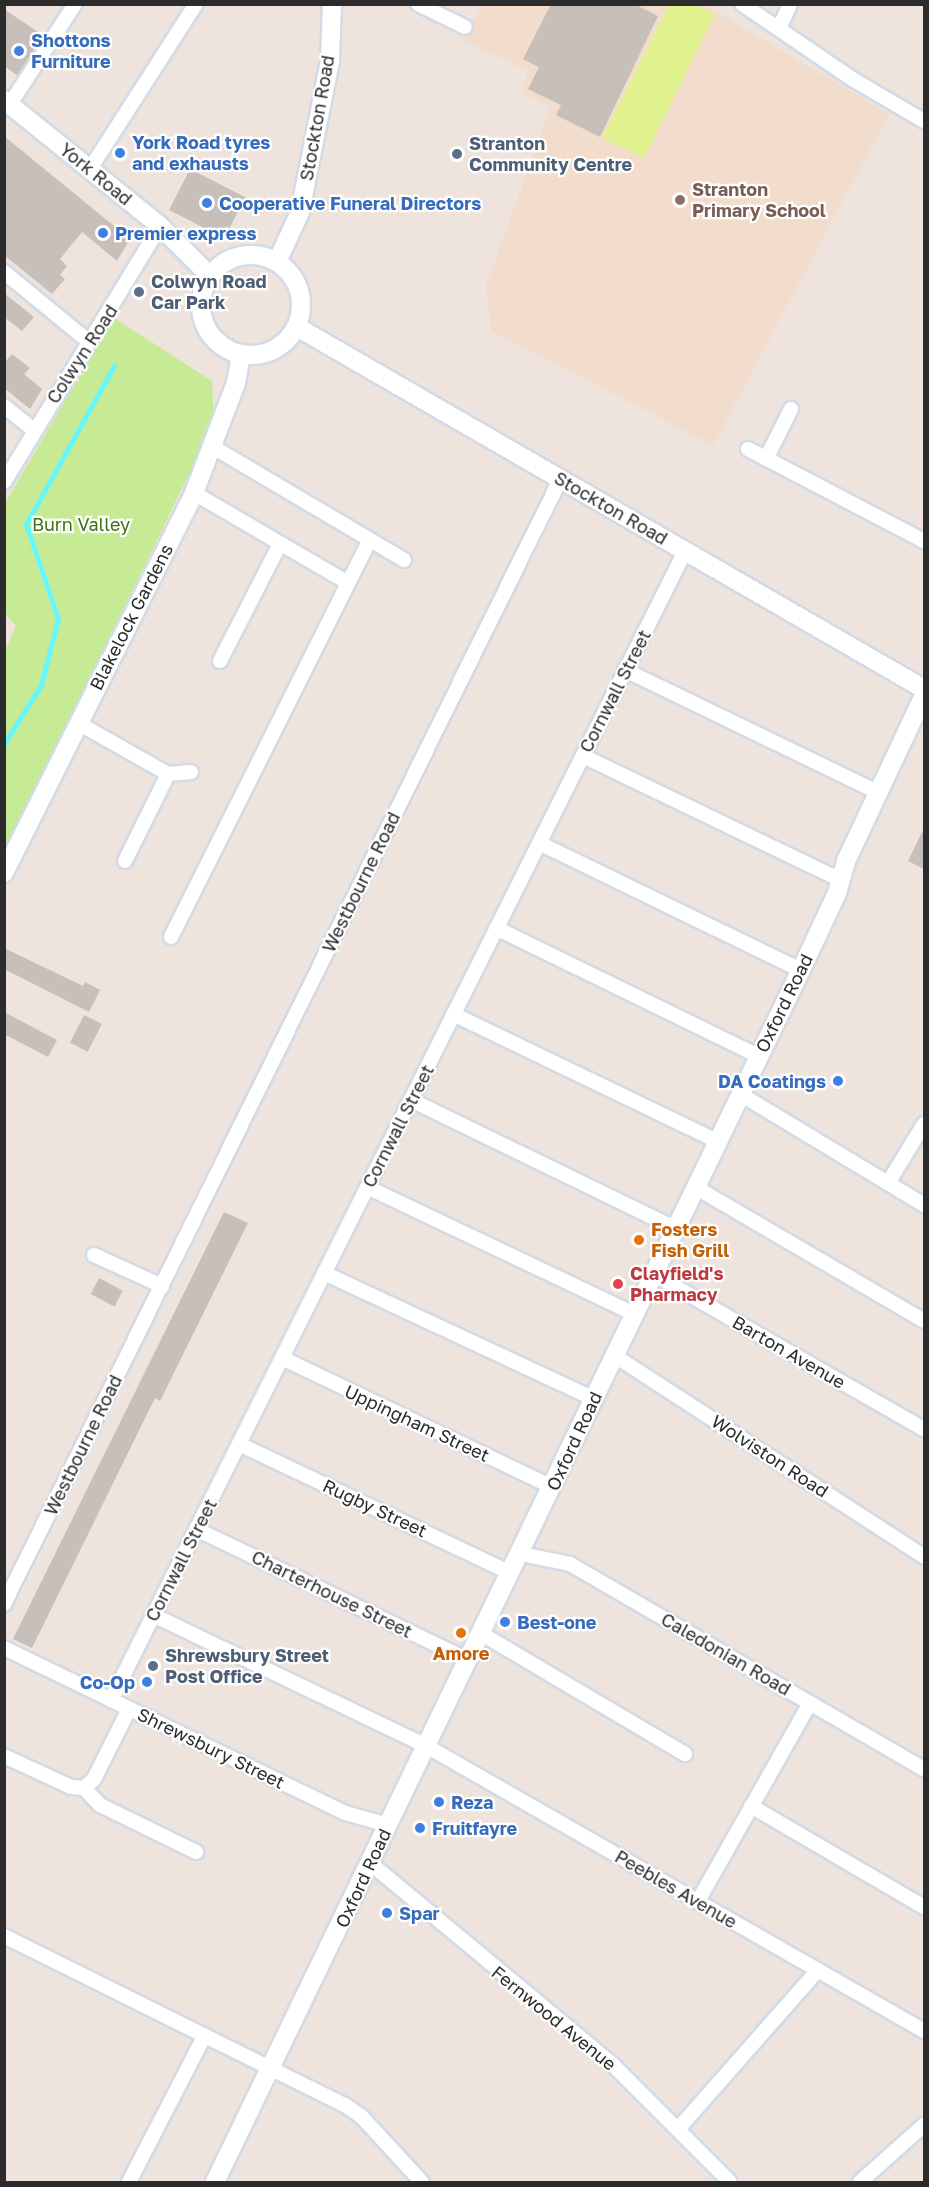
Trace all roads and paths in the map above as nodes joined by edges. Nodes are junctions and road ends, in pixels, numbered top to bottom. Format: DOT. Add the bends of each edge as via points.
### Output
graph roads {
  1 [pos="75,4"];
  2 [pos="196,4"];
  3 [pos="333,4"];
  4 [pos="418,4"];
  5 [pos="742,4"];
  6 [pos="790,4"];
  7 [pos="465,27"];
  8 [pos="778,28"];
  9 [pos="7,102"];
  10 [pos="924,121"];
  11 [pos="90,169"];
  12 [pos="160,226"];
  13 [pos="277,262"];
  14 [pos="4,272"];
  15 [pos="210,276"];
  16 [pos="297,327"];
  17 [pos="88,341"];
  18 [pos="241,355"];
  19 [pos="4,406"];
  20 [pos="791,409"];
  21 [pos="34,430"];
  22 [pos="213,447"];
  23 [pos="748,449"];
  24 [pos="766,459"];
  25 [pos="561,478"];
  26 [pos="4,482"];
  27 [pos="194,493"];
  28 [pos="370,540"];
  29 [pos="924,541"];
  30 [pos="280,544"];
  31 [pos="685,551"];
  32 [pos="404,560"];
  33 [pos="348,583"];
  34 [pos="220,661"];
  35 [pos="625,670"];
  36 [pos="924,689"];
  37 [pos="924,695"];
  38 [pos="78,723"];
  39 [pos="583,756"];
  40 [pos="191,772"];
  41 [pos="168,774"];
  42 [pos="879,794"];
  43 [pos="539,843"];
  44 [pos="125,861"];
  45 [pos="4,873"];
  46 [pos="841,880"];
  47 [pos="496,928"];
  48 [pos="171,937"];
  49 [pos="801,970"];
  50 [pos="453,1014"];
  51 [pos="758,1056"];
  52 [pos="740,1094"];
  53 [pos="411,1100"];
  54 [pos="924,1124"];
  55 [pos="717,1142"];
  56 [pos="888,1183"];
  57 [pos="367,1187"];
  58 [pos="695,1187"];
  59 [pos="924,1205"];
  60 [pos="675,1228"];
  61 [pos="94,1255"];
  62 [pos="324,1273"];
  63 [pos="653,1275"];
  64 [pos="162,1286"];
  65 [pos="634,1314"];
  66 [pos="924,1321"];
  67 [pos="615,1356"];
  68 [pos="282,1358"];
  69 [pos="594,1400"];
  70 [pos="924,1429"];
  71 [pos="239,1444"];
  72 [pos="552,1487"];
  73 [pos="196,1529"];
  74 [pos="521,1554"];
  75 [pos="924,1557"];
  76 [pos="511,1572"];
  77 [pos="4,1604"];
  78 [pos="153,1615"];
  79 [pos="482,1634"];
  80 [pos="4,1648"];
  81 [pos="468,1660"];
  82 [pos="111,1700"];
  83 [pos="810,1703"];
  84 [pos="129,1709"];
  85 [pos="428,1747"];
  86 [pos="685,1754"];
  87 [pos="4,1756"];
  88 [pos="924,1769"];
  89 [pos="84,1788"];
  90 [pos="752,1806"];
  91 [pos="388,1825"];
  92 [pos="196,1852"];
  93 [pos="370,1863"];
  94 [pos="698,1901"];
  95 [pos="924,1907"];
  96 [pos="4,1936"];
  97 [pos="818,1970"];
  98 [pos="924,2031"];
  99 [pos="205,2035"];
  100 [pos="271,2068"];
  101 [pos="924,2125"];
  102 [pos="678,2129"];
  103 [pos="405,2176"];
  104 [pos="129,2182"];
  105 [pos="215,2182"];
  106 [pos="422,2182"];
  107 [pos="730,2182"];
  108 [pos="860,2182"];
  1 -- 9 [label="street"];
  2 -- 11 [label="street"];
  3 -- 13 [label="street, Stockton Road" via="330,61 300,212"];
  4 -- 7 [label="street"];
  5 -- 8 [label="street"];
  6 -- 8 [label="street"];
  8 -- 10 [label="street" via="854,80"];
  9 -- 11 [label="street, York Road"];
  11 -- 12 [label="street, York Road"];
  12 -- 15 [label="street, York Road"];
  12 -- 17 [label="street, Colwyn Road"];
  13 -- 15 [label="street" via="264,256 241,256 221,265"];
  13 -- 16 [label="street" via="297,284 301,305"];
  14 -- 17 [label="street"];
  15 -- 18 [label="street" via="203,291 204,324 213,338"];
  16 -- 18 [label="street" via="280,347 254,356"];
  16 -- 25 [label="street, Stockton Road"];
  17 -- 21 [label="street, Colwyn Road"];
  18 -- 22 [label="street, Blakelock Gardens" via="237,383"];
  19 -- 21 [label="street"];
  20 -- 24 [label="street"];
  21 -- 26 [label="street, Colwyn Road"];
  22 -- 27 [label="street, Blakelock Gardens"];
  22 -- 28 [label="street"];
  23 -- 24 [label="street"];
  24 -- 29 [label="street"];
  25 -- 31 [label="street, Stockton Road"];
  25 -- 64 [label="street, Westbourne Road"];
  27 -- 30 [label="street"];
  27 -- 38 [label="street, Blakelock Gardens"];
  28 -- 32 [label="street"];
  28 -- 33 [label="street"];
  30 -- 33 [label="street"];
  30 -- 34 [label="street"];
  31 -- 35 [label="street, Cornwall Street"];
  31 -- 36 [label="street, Stockton Road"];
  33 -- 48 [label="street"];
  35 -- 39 [label="street, Cornwall Street"];
  35 -- 42 [label="street"];
  37 -- 42 [label="street, Oxford Road"];
  38 -- 41 [label="street"];
  38 -- 45 [label="street, Blakelock Gardens"];
  39 -- 43 [label="street, Cornwall Street"];
  39 -- 46 [label="street"];
  40 -- 41 [label="street"];
  41 -- 44 [label="street"];
  42 -- 46 [label="street, Oxford Road"];
  43 -- 47 [label="street, Cornwall Street"];
  43 -- 49 [label="street"];
  46 -- 49 [label="street, Oxford Road"];
  47 -- 50 [label="street, Cornwall Street"];
  47 -- 51 [label="street"];
  49 -- 51 [label="street, Oxford Road"];
  50 -- 53 [label="street, Cornwall Street"];
  50 -- 55 [label="street"];
  51 -- 52 [label="street, Oxford Road"];
  52 -- 55 [label="street, Oxford Road"];
  52 -- 56 [label="street"];
  53 -- 57 [label="street, Cornwall Street"];
  53 -- 60 [label="street"];
  54 -- 56 [label="street"];
  55 -- 58 [label="street, Oxford Road"];
  56 -- 59 [label="street"];
  57 -- 62 [label="street, Cornwall Street"];
  57 -- 65 [label="street"];
  58 -- 60 [label="street, Oxford Road"];
  58 -- 66 [label="street"];
  60 -- 63 [label="street, Oxford Road"];
  61 -- 64 [label="street"];
  62 -- 68 [label="street, Cornwall Street"];
  62 -- 69 [label="street"];
  63 -- 65 [label="street, Oxford Road"];
  63 -- 70 [label="street, Barton Avenue"];
  64 -- 77 [label="street, Westbourne Road"];
  65 -- 67 [label="street, Oxford Road"];
  67 -- 69 [label="street, Oxford Road"];
  67 -- 75 [label="street, Wolviston Road"];
  68 -- 71 [label="street, Cornwall Street"];
  68 -- 72 [label="street, Uppingham Street"];
  69 -- 72 [label="street, Oxford Road"];
  71 -- 73 [label="street, Cornwall Street"];
  71 -- 76 [label="street, Rugby Street"];
  72 -- 74 [label="street, Oxford Road"];
  73 -- 78 [label="street, Cornwall Street"];
  73 -- 81 [label="street, Charterhouse Street"];
  74 -- 76 [label="street, Oxford Road"];
  74 -- 83 [label="street, Caledonian Road" via="570,1564"];
  76 -- 79 [label="street, Oxford Road"];
  78 -- 82 [label="street, Cornwall Street"];
  78 -- 85 [label="street, Peebles Avenue"];
  79 -- 81 [label="street, Oxford Road"];
  79 -- 86 [label="street"];
  80 -- 82 [label="street, Shrewsbury Street"];
  81 -- 85 [label="street, Oxford Road"];
  82 -- 84 [label="street, Shrewsbury Street"];
  83 -- 88 [label="street, Caledonian Road"];
  83 -- 90 [label="street"];
  84 -- 89 [label="street" via="94,1779"];
  84 -- 91 [label="street, Shrewsbury Street" via="345,1813"];
  85 -- 91 [label="street, Oxford Road"];
  85 -- 94 [label="street, Peebles Avenue"];
  87 -- 89 [label="street" via="71,1787"];
  89 -- 92 [label="street" via="100,1805"];
  90 -- 94 [label="street"];
  90 -- 95 [label="street"];
  91 -- 93 [label="street, Oxford Road"];
  93 -- 100 [label="street, Oxford Road"];
  93 -- 102 [label="street, Fernwood Avenue" via="613,2065"];
  94 -- 97 [label="street, Peebles Avenue"];
  96 -- 99 [label="street"];
  97 -- 98 [label="street, Peebles Avenue"];
  97 -- 102 [label="street"];
  99 -- 100 [label="street"];
  99 -- 104 [label="street"];
  100 -- 103 [label="street" via="361,2116"];
  100 -- 105 [label="street, Oxford Road"];
  101 -- 108 [label="street"];
  102 -- 107 [label="street, Fernwood Avenue"];
  103 -- 106 [label="street"];
}
